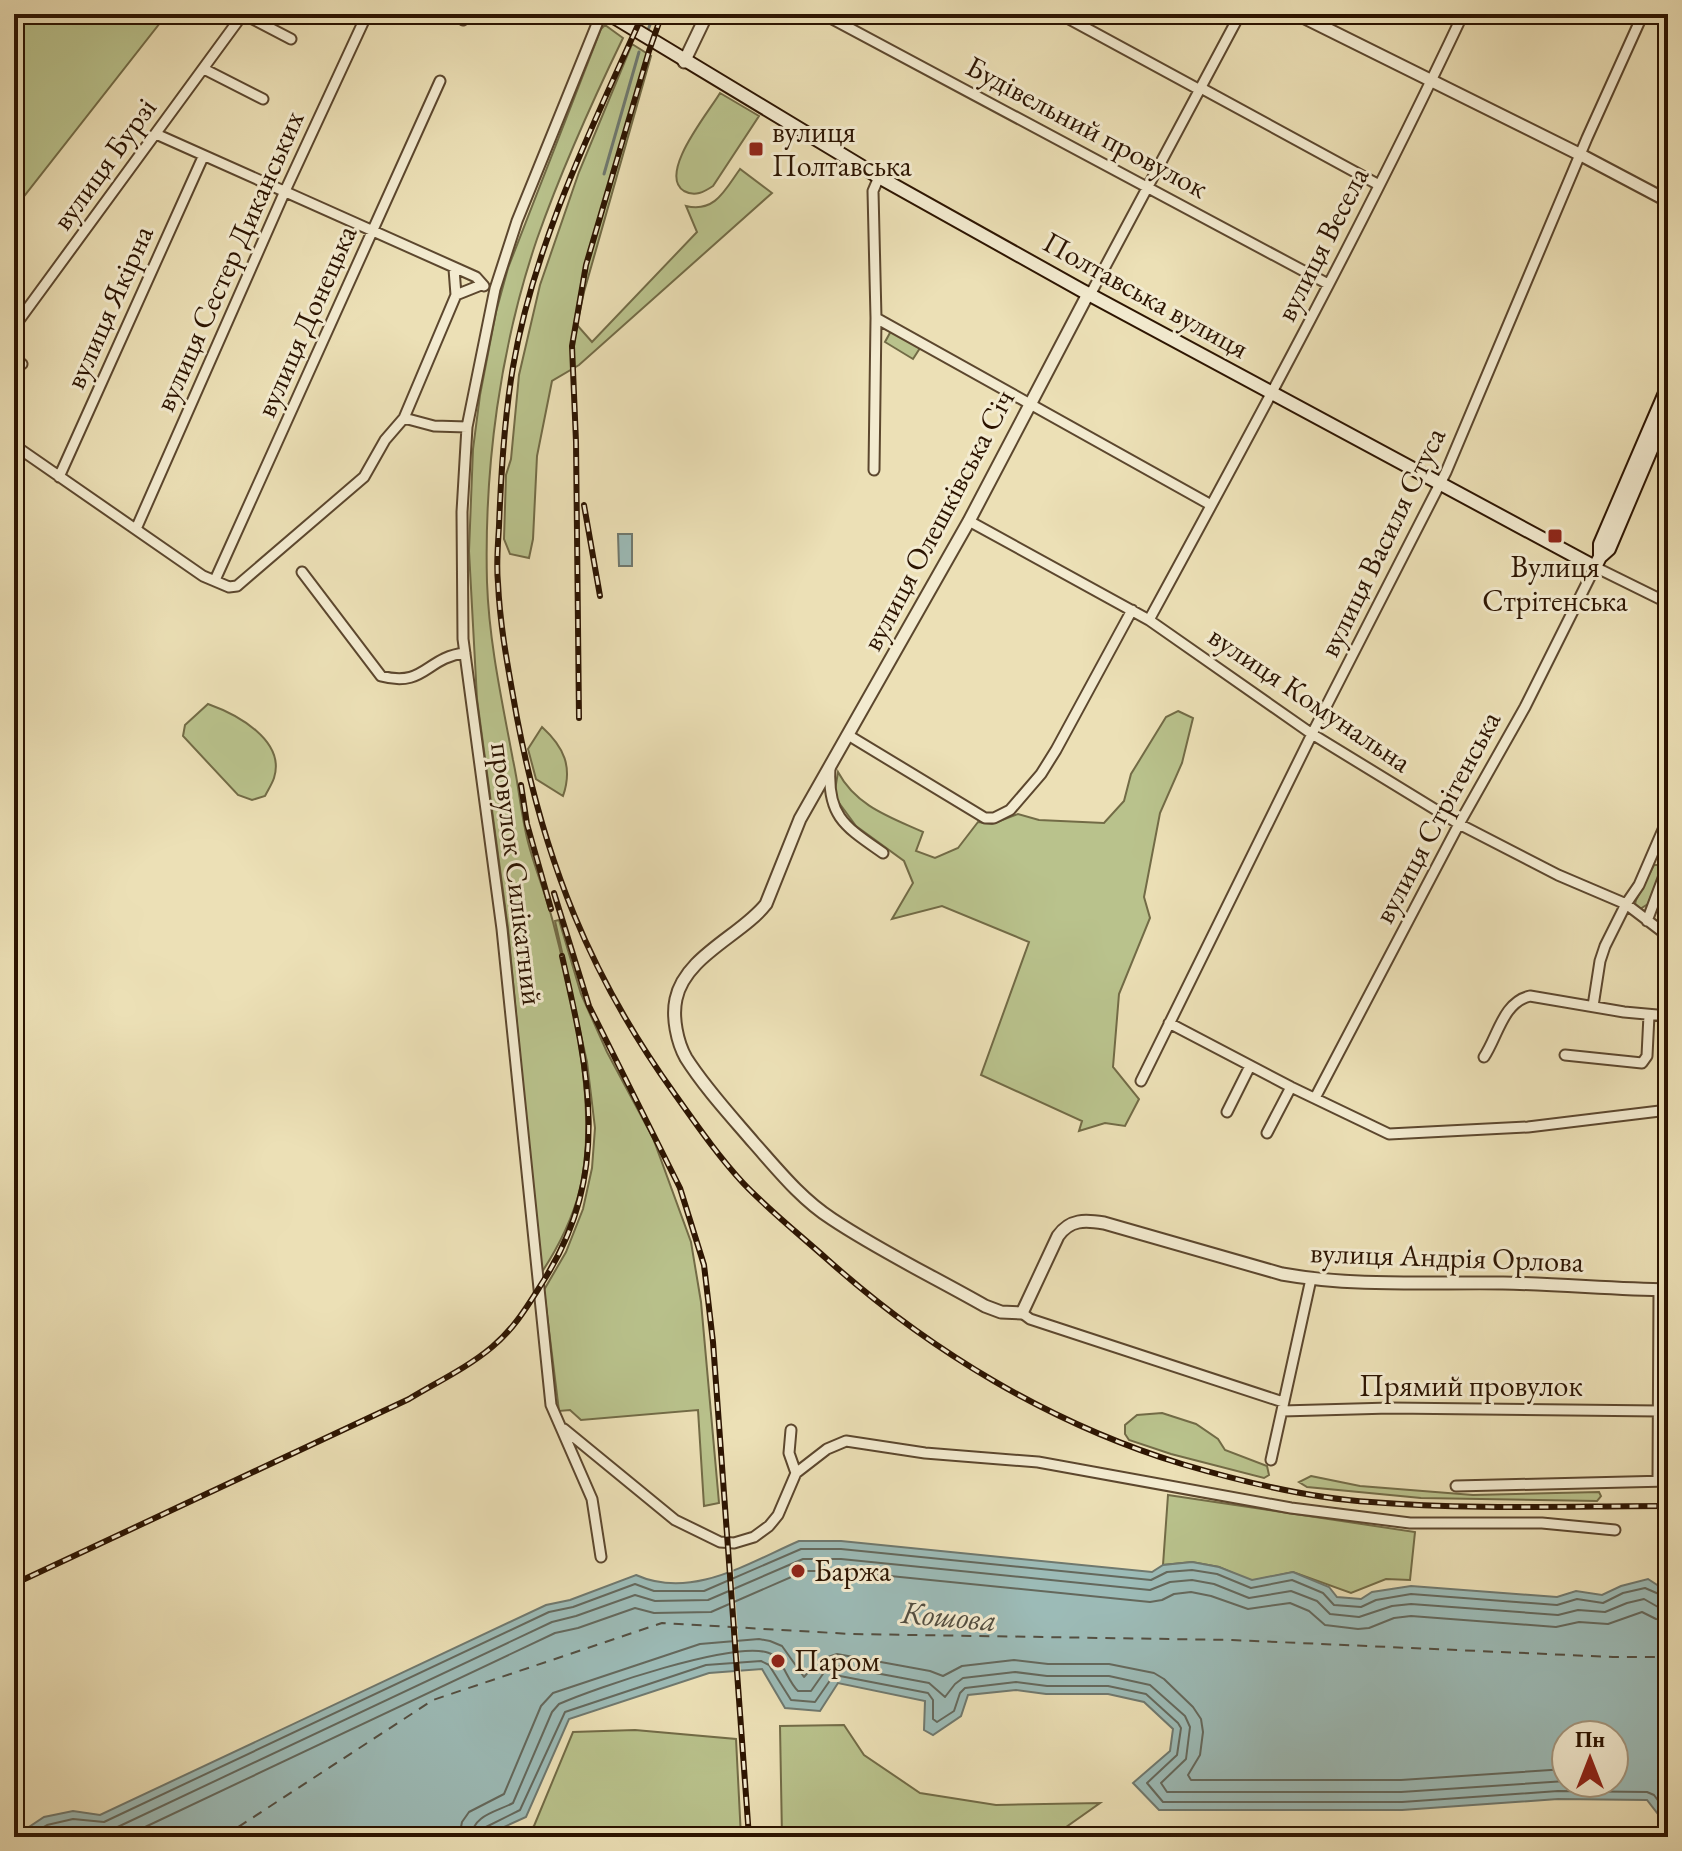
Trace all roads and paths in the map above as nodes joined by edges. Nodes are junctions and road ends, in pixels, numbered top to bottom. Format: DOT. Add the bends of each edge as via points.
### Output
graph roads {
  1 [pos="243,14"];
  2 [pos="367,14"];
  3 [pos="601,14"];
  4 [pos="609,14"];
  5 [pos="707,14"];
  6 [pos="823,14"];
  7 [pos="1060,14"];
  8 [pos="1240,14"];
  9 [pos="1297,14"];
  10 [pos="1463,14"];
  11 [pos="1643,14"];
  12 [pos="291,39"];
  13 [pos="684,62"];
  14 [pos="204,69"];
  15 [pos="440,81"];
  16 [pos="1431,82"];
  17 [pos="1201,89"];
  18 [pos="263,99"];
  19 [pos="156,134"];
  20 [pos="1581,155"];
  21 [pos="203,157"];
  22 [pos="879,177"];
  23 [pos="1379,185"];
  24 [pos="1149,187"];
  25 [pos="285,191"];
  26 [pos="1668,201"];
  27 [pos="373,230"];
  28 [pos="454,269"];
  29 [pos="1328,284"];
  30 [pos="481,285"];
  31 [pos="495,289"];
  32 [pos="1089,294"];
  33 [pos="456,295"];
  34 [pos="876,318"];
  35 [pos="14,327"];
  36 [pos="1668,386"];
  37 [pos="1272,393"];
  38 [pos="1028,404"];
  39 [pos="1668,410"];
  40 [pos="404,418"];
  41 [pos="467,427"];
  42 [pos="14,445"];
  43 [pos="874,470"];
  44 [pos="59,477"];
  45 [pos="1440,485"];
  46 [pos="1211,505"];
  47 [pos="969,521"];
  48 [pos="136,529"];
  49 [pos="1598,562"];
  50 [pos="302,572"];
  51 [pos="215,580"];
  52 [pos="1668,603"];
  53 [pos="1132,610"];
  54 [pos="1149,620"];
  55 [pos="465,653"];
  56 [pos="1312,734"];
  57 [pos="848,735"];
  58 [pos="830,768"];
  59 [pos="1668,818"];
  60 [pos="1459,824"];
  61 [pos="883,853"];
  62 [pos="1650,859"];
  63 [pos="1668,866"];
  64 [pos="1626,904"];
  65 [pos="1647,921"];
  66 [pos="1668,936"];
  67 [pos="1593,1006"];
  68 [pos="1649,1015"];
  69 [pos="1668,1016"];
  70 [pos="1169,1023"];
  71 [pos="1565,1055"];
  72 [pos="1484,1057"];
  73 [pos="1250,1066"];
  74 [pos="1141,1081"];
  75 [pos="1291,1087"];
  76 [pos="1315,1098"];
  77 [pos="1668,1110"];
  78 [pos="1227,1112"];
  79 [pos="1267,1133"];
  80 [pos="1311,1279"];
  81 [pos="1663,1290"];
  82 [pos="1022,1313"];
  83 [pos="1662,1405"];
  84 [pos="1283,1406"];
  85 [pos="561,1427"];
  86 [pos="791,1430"];
  87 [pos="1271,1460"];
  88 [pos="796,1473"];
  89 [pos="1663,1480"];
  90 [pos="1456,1486"];
  91 [pos="1615,1530"];
  92 [pos="601,1557"];
  1 -- 12 [label="street, вулиця Бурзі"];
  1 -- 14 [label="street, вулиця Бурзі"];
  2 -- 25 [label="street, вулиця Сестер Диканських"];
  3 -- 31 [label="street, провулок Силікатний"];
  4 -- 13 [label="main road, Полтавська вулиця"];
  5 -- 13 [label="street"];
  6 -- 24 [label="street, Будівельний провулок"];
  7 -- 17 [label="street"];
  8 -- 17 [label="street, вулиця Олешківська Січ"];
  9 -- 16 [label="street"];
  10 -- 16 [label="street, вулиця Весела"];
  11 -- 20 [label="street, вулиця Василя Стуса"];
  13 -- 22 [label="main road, Полтавська вулиця"];
  14 -- 18 [label="street"];
  14 -- 19 [label="street, вулиця Бурзі"];
  15 -- 27 [label="street, вулиця Донецька"];
  16 -- 20 [label="street"];
  16 -- 23 [label="street, вулиця Весела"];
  17 -- 23 [label="street"];
  17 -- 24 [label="street, вулиця Олешківська Січ"];
  19 -- 21 [label="street"];
  19 -- 35 [label="street, вулиця Бурзі"];
  20 -- 26 [label="street"];
  20 -- 45 [label="street, вулиця Василя Стуса"];
  21 -- 25 [label="street"];
  21 -- 44 [label="street, вулиця Якірна"];
  22 -- 32 [label="main road, Полтавська вулиця"];
  22 -- 34 [label="street" via="873,191"];
  23 -- 29 [label="street, вулиця Весела"];
  24 -- 29 [label="street, Будівельний провулок"];
  24 -- 32 [label="street, вулиця Олешківська Січ"];
  25 -- 27 [label="street"];
  25 -- 48 [label="street, вулиця Сестер Диканських"];
  27 -- 28 [label="street"];
  27 -- 51 [label="street, вулиця Донецька"];
  28 -- 30 [label="street" via="476,277"];
  28 -- 33 [label="street"];
  29 -- 37 [label="street, вулиця Весела"];
  30 -- 31 [label="street"];
  30 -- 33 [label="street"];
  31 -- 41 [label="street, провулок Силікатний"];
  32 -- 37 [label="main road, Полтавська вулиця"];
  32 -- 38 [label="street, вулиця Олешківська Січ"];
  33 -- 40 [label="street"];
  34 -- 38 [label="street"];
  34 -- 43 [label="street"];
  36 -- 49 [label="main road, вулиця Стрітенська" via="1600,544"];
  37 -- 45 [label="main road, Полтавська вулиця"];
  37 -- 46 [label="street, вулиця Весела"];
  38 -- 46 [label="street"];
  38 -- 47 [label="street, вулиця Олешківська Січ"];
  39 -- 49 [label="main road, вулиця Стрітенська" via="1609,549"];
  40 -- 41 [label="street"];
  40 -- 51 [label="street" via="354,486 237,586"];
  41 -- 55 [label="street, провулок Силікатний" via="462,512"];
  42 -- 44 [label="street"];
  44 -- 48 [label="street"];
  45 -- 49 [label="main road, Полтавська вулиця"];
  45 -- 56 [label="street, вулиця Василя Стуса"];
  46 -- 54 [label="street, вулиця Весела"];
  47 -- 53 [label="street, вулиця Комунальна"];
  47 -- 57 [label="street, вулиця Олешківська Січ"];
  48 -- 51 [label="street"];
  49 -- 52 [label="street, Полтавська вулиця"];
  49 -- 60 [label="street, вулиця Стрітенська"];
  50 -- 55 [label="street" via="381,676 409,680 445,656"];
  53 -- 54 [label="street, вулиця Комунальна"];
  53 -- 57 [label="street" via="1041,774 1003,815 985,818"];
  54 -- 56 [label="street, вулиця Комунальна"];
  55 -- 85 [label="street, провулок Силікатний" via="502,929 551,1405"];
  56 -- 60 [label="street, вулиця Комунальна"];
  56 -- 70 [label="street, вулиця Василя Стуса"];
  57 -- 58 [label="street, вулиця Олешківська Січ"];
  58 -- 61 [label="street" via="828,791 838,814"];
  58 -- 82 [label="street" via="800,819 766,904 686,978 676,998 677,1036 685,1056 731,1117 799,1193 832,1219 985,1306"];
  59 -- 62 [label="street"];
  60 -- 64 [label="street, вулиця Комунальна"];
  60 -- 76 [label="street, вулиця Стрітенська"];
  62 -- 63 [label="street"];
  62 -- 64 [label="street"];
  63 -- 65 [label="street"];
  64 -- 65 [label="street, вулиця Комунальна"];
  64 -- 67 [label="street" via="1600,961"];
  65 -- 66 [label="street, вулиця Комунальна"];
  67 -- 68 [label="street"];
  67 -- 72 [label="street" via="1520,998"];
  68 -- 69 [label="street"];
  68 -- 71 [label="street" via="1642,1063"];
  70 -- 73 [label="street"];
  70 -- 74 [label="street, вулиця Василя Стуса"];
  73 -- 75 [label="street"];
  73 -- 78 [label="street"];
  75 -- 76 [label="street"];
  75 -- 79 [label="street"];
  76 -- 77 [label="street" via="1396,1135 1528,1127"];
  80 -- 81 [label="street, вулиця Андрія Орлова"];
  80 -- 82 [label="street, вулиця Андрія Орлова" via="1086,1221 1073,1222 1058,1236"];
  80 -- 84 [label="street"];
  81 -- 83 [label="street"];
  82 -- 84 [label="street, Прямий провулок"];
  83 -- 84 [label="street, Прямий провулок"];
  83 -- 89 [label="street"];
  84 -- 87 [label="street"];
  85 -- 88 [label="street" via="675,1520 720,1542 754,1537 769,1526"];
  85 -- 92 [label="street, провулок Силікатний" via="592,1499"];
  86 -- 88 [label="street" via="789,1453"];
  88 -- 91 [label="street" via="846,1441 1038,1462 1291,1508 1410,1523 1542,1523"];
  89 -- 90 [label="street"];
}
